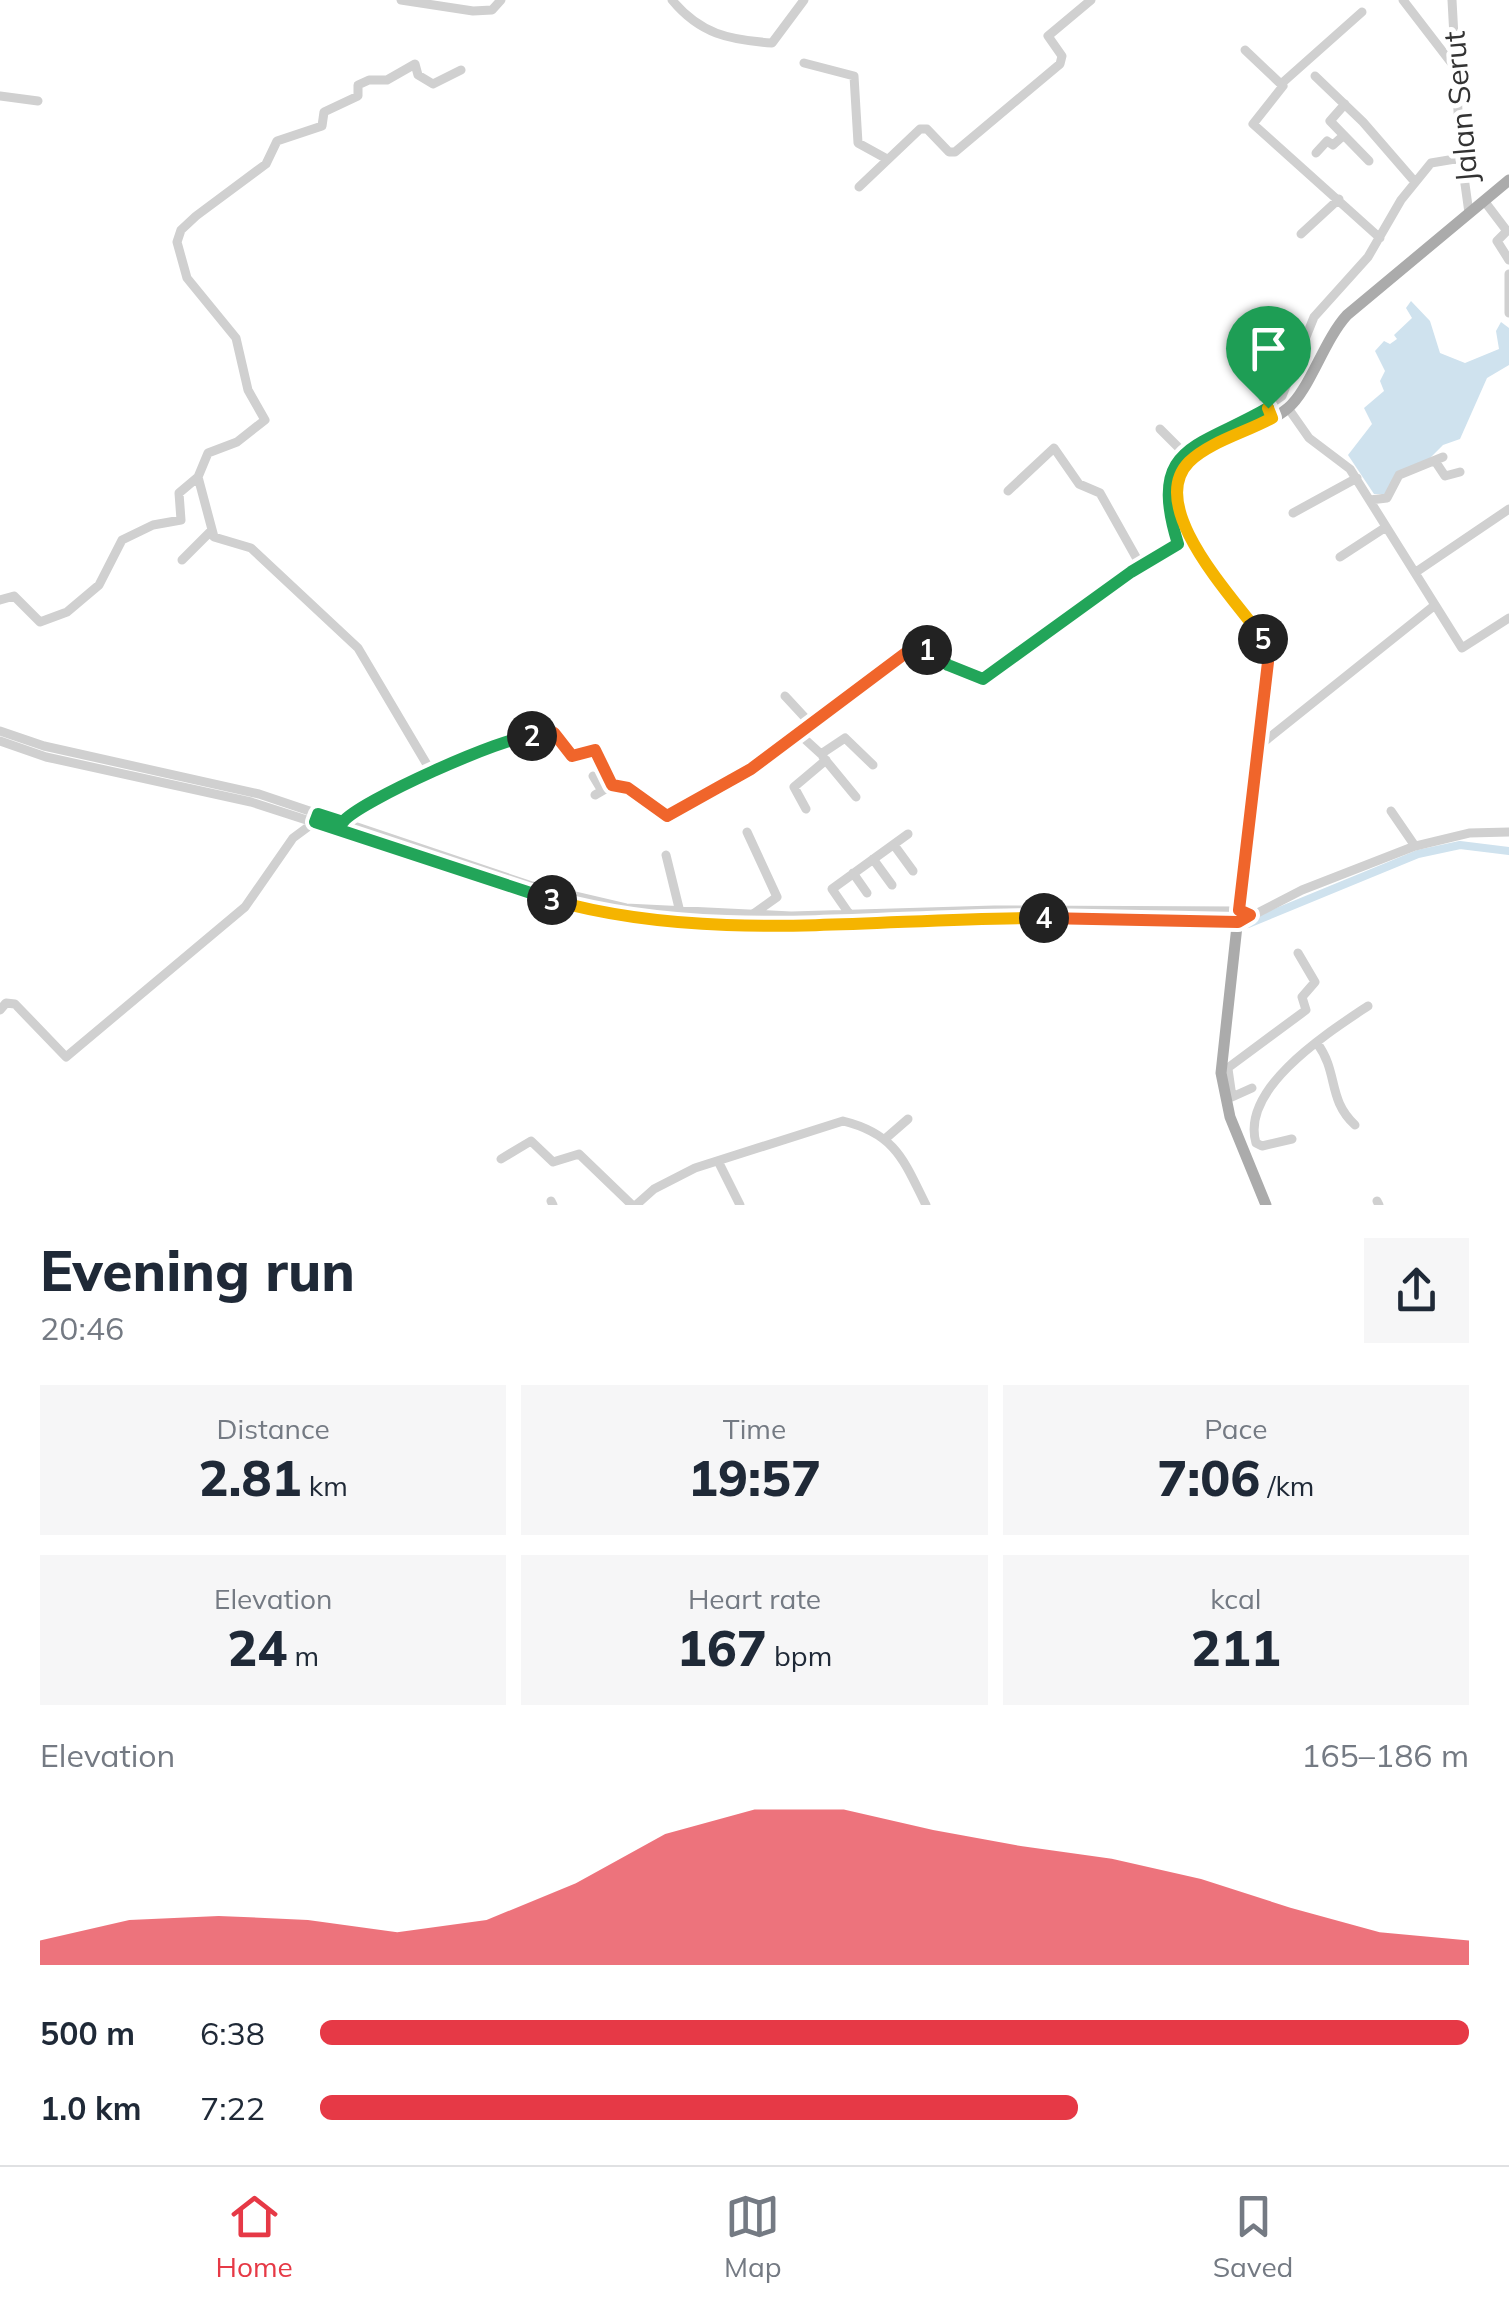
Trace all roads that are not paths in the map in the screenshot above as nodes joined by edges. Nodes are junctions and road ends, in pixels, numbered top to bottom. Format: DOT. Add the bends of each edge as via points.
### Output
graph roads {
  1 [pos="401,0"];
  2 [pos="501,0"];
  3 [pos="672,0"];
  4 [pos="804,0"];
  5 [pos="1090,0"];
  6 [pos="1403,0"];
  7 [pos="1452,0"];
  8 [pos="1362,12"];
  9 [pos="1244,50"];
  10 [pos="804,63"];
  11 [pos="1454,66"];
  12 [pos="461,70"];
  13 [pos="1315,76"];
  14 [pos="1281,84"];
  15 [pos="0,96"];
  16 [pos="38,100"];
  17 [pos="1346,104"];
  18 [pos="1344,135"];
  19 [pos="1316,153"];
  20 [pos="1461,158"];
  21 [pos="886,159"];
  22 [pos="1369,161"];
  23 [pos="1509,180"];
  24 [pos="1416,182"];
  25 [pos="860,187"];
  26 [pos="1339,199"];
  27 [pos="1485,202"];
  28 [pos="1469,213"];
  29 [pos="1508,231"];
  30 [pos="1302,234"];
  31 [pos="1380,238"];
  32 [pos="1509,260"];
  33 [pos="1509,274"];
  34 [pos="1509,312"];
  35 [pos="1253,376"];
  36 [pos="1288,408"];
  37 [pos="1270,413"];
  38 [pos="1160,428"];
  39 [pos="1187,456"];
  40 [pos="1460,472"];
  41 [pos="198,478"];
  42 [pos="1357,478"];
  43 [pos="1008,491"];
  44 [pos="1375,500"];
  45 [pos="1509,509"];
  46 [pos="1293,513"];
  47 [pos="1386,527"];
  48 [pos="211,531"];
  49 [pos="1184,541"];
  50 [pos="1340,557"];
  51 [pos="182,560"];
  52 [pos="1141,566"];
  53 [pos="1416,572"];
  54 [pos="0,600"];
  55 [pos="1435,605"];
  56 [pos="1509,618"];
  57 [pos="785,696"];
  58 [pos="810,723"];
  59 [pos="0,731"];
  60 [pos="798,733"];
  61 [pos="0,742"];
  62 [pos="1260,745"];
  63 [pos="823,757"];
  64 [pos="873,765"];
  65 [pos="432,773"];
  66 [pos="593,776"];
  67 [pos="612,785"];
  68 [pos="856,797"];
  69 [pos="806,809"];
  70 [pos="1391,811"];
  71 [pos="317,818"];
  72 [pos="343,822"];
  73 [pos="747,832"];
  74 [pos="1509,832"];
  75 [pos="908,834"];
  76 [pos="894,844"];
  77 [pos="1416,846"];
  78 [pos="402,847"];
  79 [pos="666,855"];
  80 [pos="874,859"];
  81 [pos="913,871"];
  82 [pos="853,874"];
  83 [pos="892,885"];
  84 [pos="868,894"];
  85 [pos="624,912"];
  86 [pos="680,912"];
  87 [pos="752,915"];
  88 [pos="850,915"];
  89 [pos="1232,916"];
  90 [pos="722,918"];
  91 [pos="1298,953"];
  92 [pos="1368,1006"];
  93 [pos="0,1010"];
  94 [pos="1317,1043"];
  95 [pos="1224,1071"];
  96 [pos="1252,1088"];
  97 [pos="908,1119"];
  98 [pos="1354,1125"];
  99 [pos="1254,1129"];
  100 [pos="1237,1133"];
  101 [pos="1292,1139"];
  102 [pos="886,1140"];
  103 [pos="501,1159"];
  104 [pos="720,1163"];
  105 [pos="638,1204"];
  106 [pos="740,1205"];
  107 [pos="926,1205"];
  108 [pos="1266,1205"];
  1 -- 2 [label="street" via="487,11"];
  3 -- 4 [label="street" via="713,34 772,43"];
  5 -- 21 [label="street" via="1048,36 1060,64 955,152 923,128"];
  6 -- 11 [label="street"];
  7 -- 11 [label="street, Jalan Serut"];
  8 -- 14 [label="street"];
  9 -- 14 [label="street"];
  10 -- 21 [label="street" via="854,76 858,143"];
  11 -- 20 [label="street, Jalan Serut"];
  12 -- 41 [label="street" via="437,84 418,74 415,64 384,81 358,85 358,96 324,112 320,128 278,141 266,164 178,235 187,278 236,338 248,390 265,420 208,452"];
  13 -- 17 [label="street"];
  14 -- 26 [label="street" via="1253,124"];
  15 -- 16 [label="street"];
  17 -- 18 [label="street" via="1330,121"];
  17 -- 24 [label="street"];
  18 -- 19 [label="street"];
  18 -- 22 [label="street"];
  20 -- 24 [label="street" via="1435,160"];
  20 -- 28 [label="street, Jalan Serut"];
  21 -- 25 [label="street"];
  23 -- 27 [label="main road"];
  24 -- 31 [label="street"];
  26 -- 30 [label="street"];
  26 -- 31 [label="street"];
  27 -- 28 [label="main road"];
  27 -- 29 [label="street"];
  28 -- 36 [label="main road" via="1341,321"];
  29 -- 32 [label="street" via="1496,241"];
  31 -- 37 [label="street" via="1314,317"];
  33 -- 34 [label="street"];
  35 -- 37 [label="street"];
  36 -- 37 [label="main road"];
  36 -- 42 [label="street" via="1310,438"];
  37 -- 39 [label="main road"];
  38 -- 39 [label="street"];
  39 -- 49 [label="main road" via="1178,495"];
  40 -- 44 [label="street" via="1445,476 1439,459 1399,476 1390,494"];
  41 -- 48 [label="street"];
  41 -- 54 [label="street" via="179,492 181,520 152,524 122,540 104,577 67,612 40,622 19,598"];
  42 -- 44 [label="street"];
  42 -- 46 [label="street"];
  43 -- 52 [label="street" via="1054,448 1079,484 1100,493"];
  44 -- 47 [label="street"];
  45 -- 53 [label="street"];
  47 -- 50 [label="street"];
  47 -- 53 [label="street"];
  48 -- 51 [label="street"];
  48 -- 65 [label="street" via="218,540 250,548 358,648"];
  49 -- 52 [label="street"];
  49 -- 62 [label="main road" via="1267,646"];
  52 -- 58 [label="street" via="983,679 915,646"];
  53 -- 55 [label="street"];
  55 -- 56 [label="street" via="1464,649"];
  55 -- 62 [label="street"];
  57 -- 58 [label="street"];
  58 -- 60 [label="street"];
  59 -- 71 [label="street" via="233,786"];
  60 -- 63 [label="street"];
  60 -- 67 [label="street" via="730,784 667,816 628,788"];
  61 -- 71 [label="street"];
  62 -- 89 [label="main road"];
  63 -- 64 [label="street" via="844,738"];
  63 -- 68 [label="street"];
  63 -- 69 [label="street" via="794,788"];
  65 -- 67 [label="street" via="512,738 553,732 572,756 595,750"];
  65 -- 72 [label="street"];
  66 -- 67 [label="street" via="598,793"];
  70 -- 77 [label="street"];
  71 -- 72 [label="street"];
  71 -- 78 [label="street"];
  71 -- 93 [label="street" via="293,838 246,907 66,1057 15,1004"];
  72 -- 78 [label="street"];
  73 -- 87 [label="street" via="776,898"];
  74 -- 77 [label="street"];
  75 -- 76 [label="street"];
  76 -- 80 [label="street"];
  76 -- 81 [label="street"];
  77 -- 89 [label="street"];
  78 -- 85 [label="street"];
  79 -- 86 [label="street"];
  80 -- 82 [label="street"];
  80 -- 83 [label="street"];
  82 -- 84 [label="street"];
  82 -- 88 [label="street" via="832,889"];
  85 -- 86 [label="street"];
  85 -- 90 [label="street"];
  86 -- 90 [label="street"];
  87 -- 88 [label="street"];
  87 -- 90 [label="street"];
  88 -- 89 [label="street"];
  89 -- 90 [label="street"];
  89 -- 95 [label="main road"];
  91 -- 95 [label="street" via="1315,982 1302,998 1306,1010"];
  92 -- 94 [label="street"];
  94 -- 98 [label="street" via="1330,1063 1336,1104"];
  94 -- 99 [label="street" via="1263,1097"];
  95 -- 96 [label="street" via="1232,1097"];
  95 -- 100 [label="main road"];
  97 -- 102 [label="street"];
  99 -- 100 [label="street"];
  99 -- 101 [label="street" via="1260,1146"];
  100 -- 108 [label="main road"];
  102 -- 104 [label="street" via="843,1121"];
  102 -- 107 [label="street" via="911,1170"];
  103 -- 105 [label="street" via="531,1140 550,1162 578,1154"];
  104 -- 105 [label="street" via="686,1172"];
  104 -- 106 [label="street"];
}
